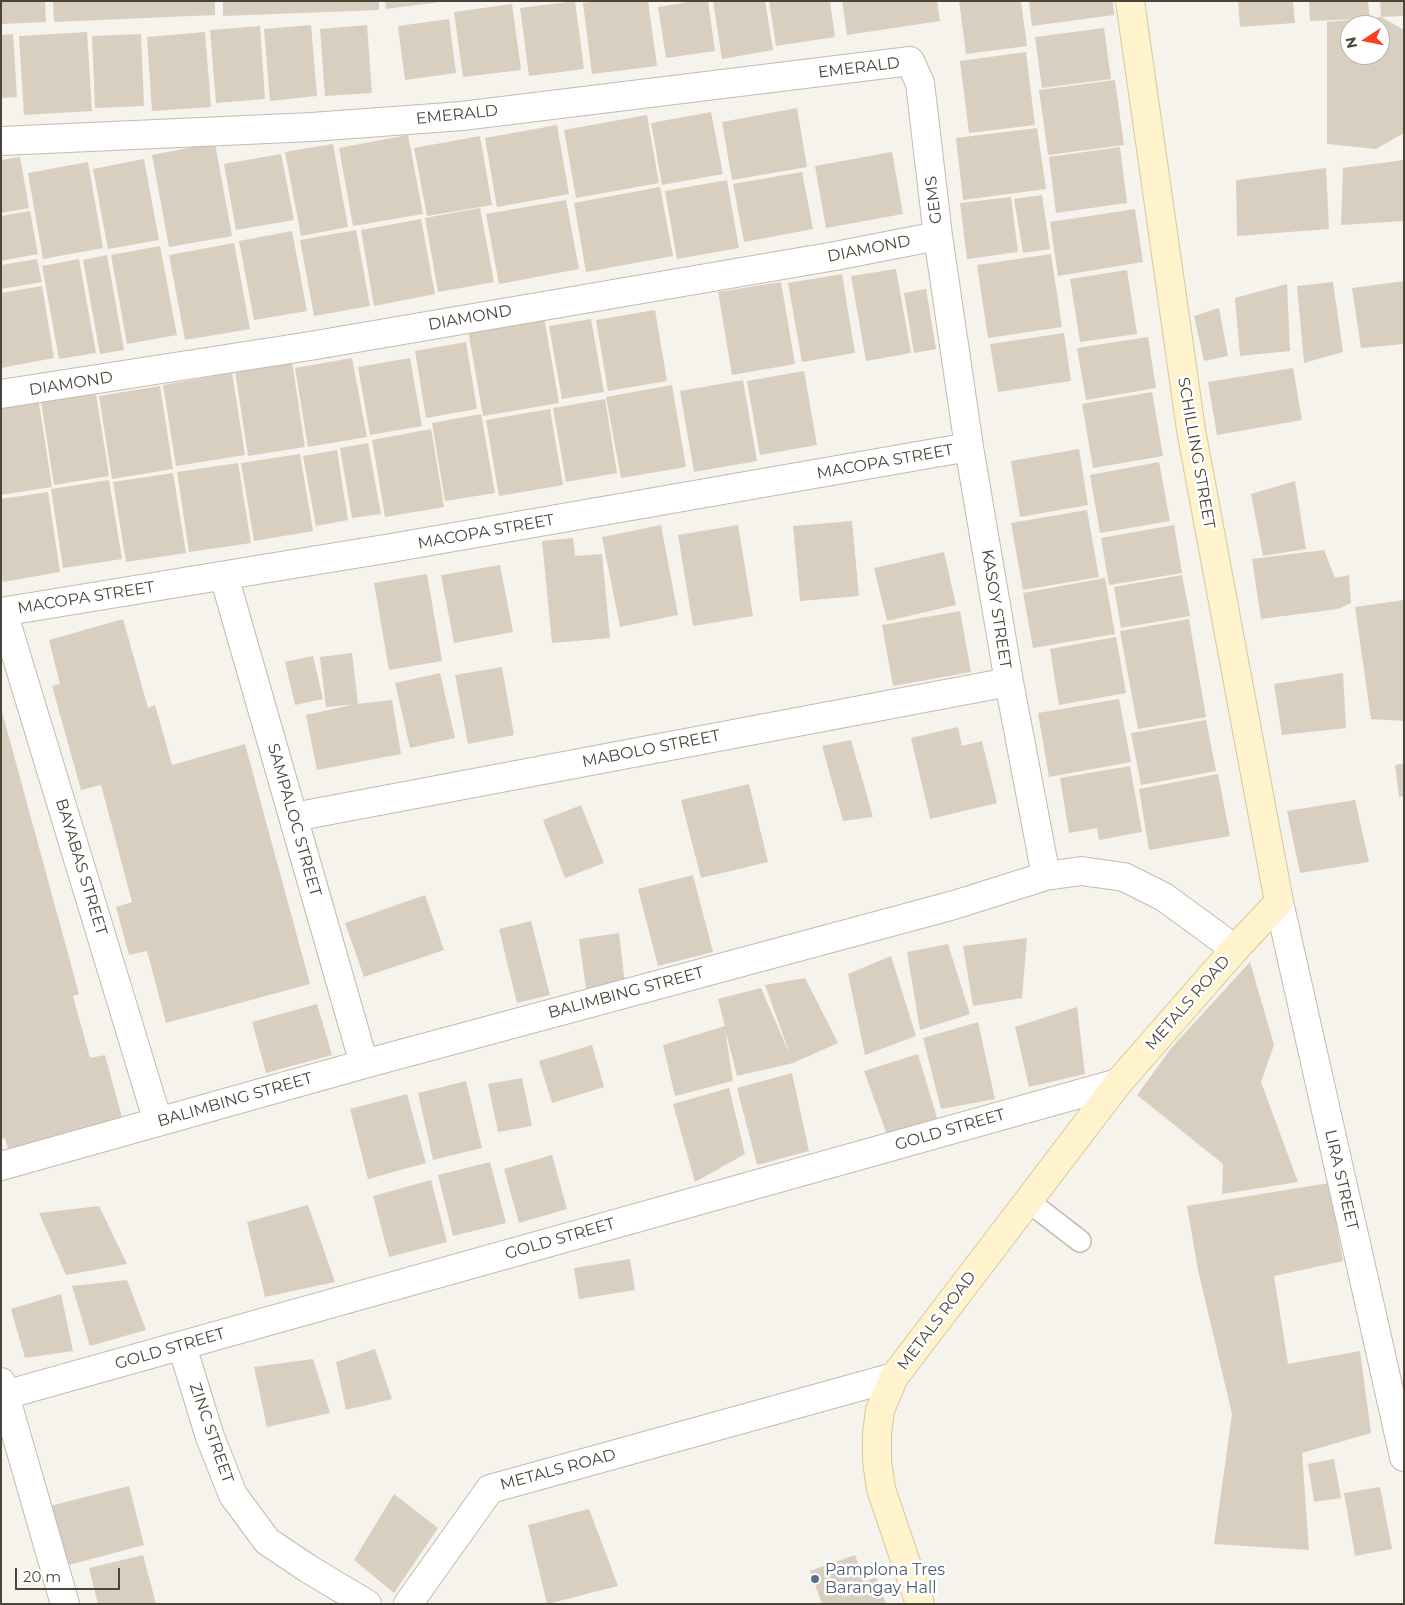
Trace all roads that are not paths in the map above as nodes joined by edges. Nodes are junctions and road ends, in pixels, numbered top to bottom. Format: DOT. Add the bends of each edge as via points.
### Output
graph roads {
  1 [pos="1130,1"];
  2 [pos="910,61"];
  3 [pos="1,141"];
  4 [pos="938,236"];
  5 [pos="954,340"];
  6 [pos="1,394"];
  7 [pos="969,447"];
  8 [pos="224,576"];
  9 [pos="2,612"];
  10 [pos="1009,682"];
  11 [pos="294,817"];
  12 [pos="1046,876"];
  13 [pos="1279,902"];
  14 [pos="1235,949"];
  15 [pos="364,1064"];
  16 [pos="1118,1083"];
  17 [pos="158,1122"];
  18 [pos="1,1166"];
  19 [pos="1028,1201"];
  20 [pos="1080,1242"];
  21 [pos="182,1346"];
  22 [pos="894,1377"];
  23 [pos="3,1391"];
  24 [pos="1404,1458"];
  25 [pos="65,1604"];
  26 [pos="367,1604"];
  27 [pos="408,1604"];
  28 [pos="920,1604"];
  1 -- 13 [label="street, SCHILLING STREET" via="1191,430"];
  2 -- 3 [label="street, EMERALD" via="462,116 312,128"];
  2 -- 4 [label="street, GEMS" via="920,83"];
  4 -- 5 [label="street, GEMS"];
  4 -- 6 [label="street, DIAMOND" via="310,346"];
  5 -- 7 [label="street, KASOY STREET"];
  7 -- 8 [label="street, MACOPA STREET"];
  7 -- 10 [label="street, KASOY STREET"];
  8 -- 9 [label="street, MACOPA STREET"];
  8 -- 11 [label="street, SAMPALOC STREET"];
  9 -- 17 [label="street, BAYABAS STREET"];
  10 -- 11 [label="street, MABOLO STREET"];
  10 -- 12 [label="street, KASOY STREET"];
  11 -- 15 [label="street, SAMPALOC STREET"];
  12 -- 14 [label="street, BALIMBING STREET" via="1082,871 1124,877 1164,896"];
  12 -- 15 [label="street, BALIMBING STREET" via="954,904"];
  13 -- 14 [label="street, METALS ROAD"];
  13 -- 24 [label="street, LIRA STREET"];
  14 -- 16 [label="street, METALS ROAD"];
  15 -- 17 [label="street, BALIMBING STREET"];
  16 -- 19 [label="street, METALS ROAD"];
  16 -- 21 [label="street, GOLD STREET"];
  17 -- 18 [label="street, BALIMBING STREET"];
  19 -- 20 [label="lane"];
  19 -- 22 [label="street, METALS ROAD"];
  21 -- 23 [label="street, GOLD STREET"];
  21 -- 26 [label="street, ZINC STREET" via="210,1437 233,1496 267,1541"];
  22 -- 27 [label="street, METALS ROAD" via="490,1489"];
  22 -- 28 [label="street" via="880,1410 877,1461 881,1489"];
  23 -- 25 [label="street"];
}
